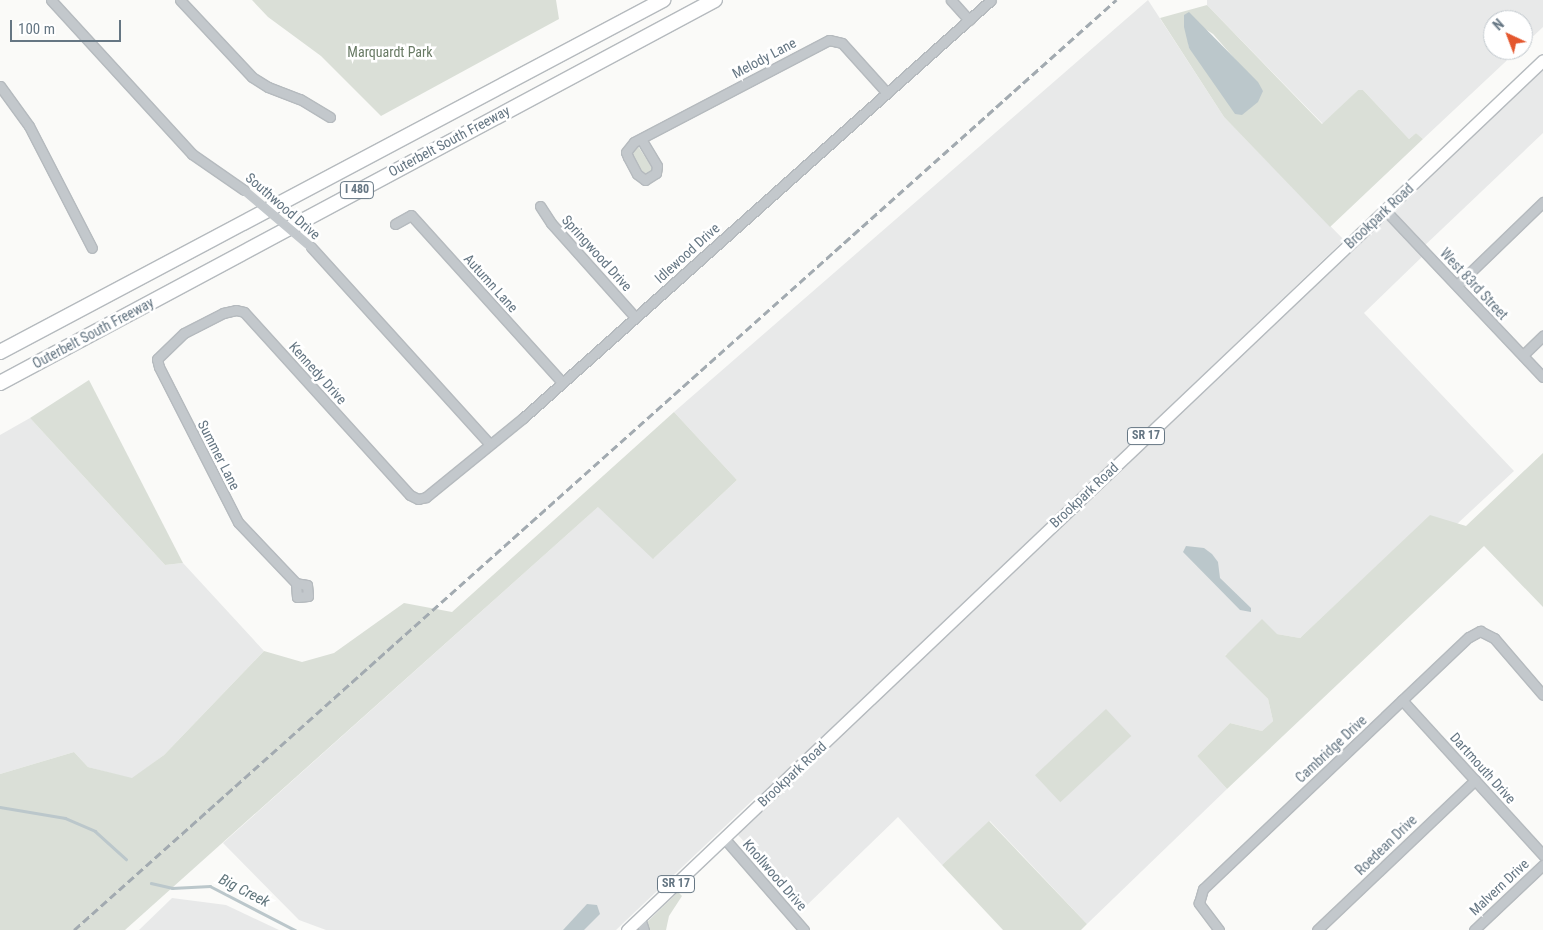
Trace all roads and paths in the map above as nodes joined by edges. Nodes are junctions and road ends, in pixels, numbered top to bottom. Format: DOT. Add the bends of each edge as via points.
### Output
graph roads {
  1 [pos="51,0"];
  2 [pos="180,0"];
  3 [pos="663,0"];
  4 [pos="715,0"];
  5 [pos="951,0"];
  6 [pos="991,0"];
  7 [pos="969,20"];
  8 [pos="1543,60"];
  9 [pos="0,86"];
  10 [pos="887,93"];
  11 [pos="330,117"];
  12 [pos="641,139"];
  13 [pos="1543,202"];
  14 [pos="540,206"];
  15 [pos="1385,210"];
  16 [pos="395,224"];
  17 [pos="92,248"];
  18 [pos="1457,285"];
  19 [pos="635,317"];
  20 [pos="184,333"];
  21 [pos="1543,336"];
  22 [pos="0,352"];
  23 [pos="1523,355"];
  24 [pos="1543,376"];
  25 [pos="562,382"];
  26 [pos="0,383"];
  27 [pos="489,443"];
  28 [pos="418,499"];
  29 [pos="296,583"];
  30 [pos="1539,683"];
  31 [pos="1543,694"];
  32 [pos="1402,700"];
  33 [pos="1475,780"];
  34 [pos="724,838"];
  35 [pos="1543,855"];
  36 [pos="1543,865"];
  37 [pos="640,918"];
  38 [pos="627,930"];
  39 [pos="644,930"];
  40 [pos="804,930"];
  41 [pos="1219,930"];
  42 [pos="1317,930"];
  43 [pos="1474,930"];
  1 -- 27 [label="street, Southwood Drive, bridge" via="192,154 244,190 311,247"];
  2 -- 11 [label="street" via="252,77"];
  3 -- 22 [label="highway, Outerbelt South Freeway / I 480"];
  4 -- 26 [label="highway, Outerbelt South Freeway / I 480"];
  5 -- 7 [label="street"];
  6 -- 7 [label="street, Idlewood Drive"];
  7 -- 10 [label="street, Idlewood Drive"];
  8 -- 15 [label="main road, Brookpark Road / SR 17"];
  9 -- 17 [label="street" via="29,126"];
  10 -- 12 [label="street, Melody Lane" via="842,42 829,40"];
  10 -- 19 [label="street, Idlewood Drive"];
  13 -- 18 [label="street"];
  14 -- 19 [label="street, Springwood Drive" via="551,223"];
  15 -- 18 [label="street, West 83rd Street"];
  15 -- 34 [label="main road, Brookpark Road / SR 17"];
  16 -- 25 [label="street, Autumn Lane" via="411,215"];
  18 -- 23 [label="street, West 83rd Street"];
  19 -- 25 [label="street, Idlewood Drive"];
  20 -- 28 [label="street, Kennedy Drive" via="223,313 244,312 410,495"];
  20 -- 29 [label="street, Summer Lane" via="157,359 159,367 238,522"];
  21 -- 23 [label="street"];
  23 -- 24 [label="street, West 83rd Street"];
  25 -- 27 [label="street, Idlewood Drive"];
  27 -- 28 [label="street, Idlewood Drive" via="431,494"];
  30 -- 31 [label="street"];
  30 -- 32 [label="street, Cambridge Drive" via="1494,638 1480,631"];
  32 -- 33 [label="street, Dartmouth Drive"];
  32 -- 41 [label="street, Cambridge Drive" via="1203,889 1199,903"];
  33 -- 35 [label="street, Dartmouth Drive"];
  33 -- 42 [label="street, Roedean Drive"];
  34 -- 37 [label="main road, Brookpark Road / SR 17"];
  34 -- 40 [label="street, Knollwood Drive"];
  36 -- 43 [label="street, Malvern Drive"];
  37 -- 38 [label="main road, Brookpark Road / SR 17"];
  37 -- 39 [label="street"];
}
